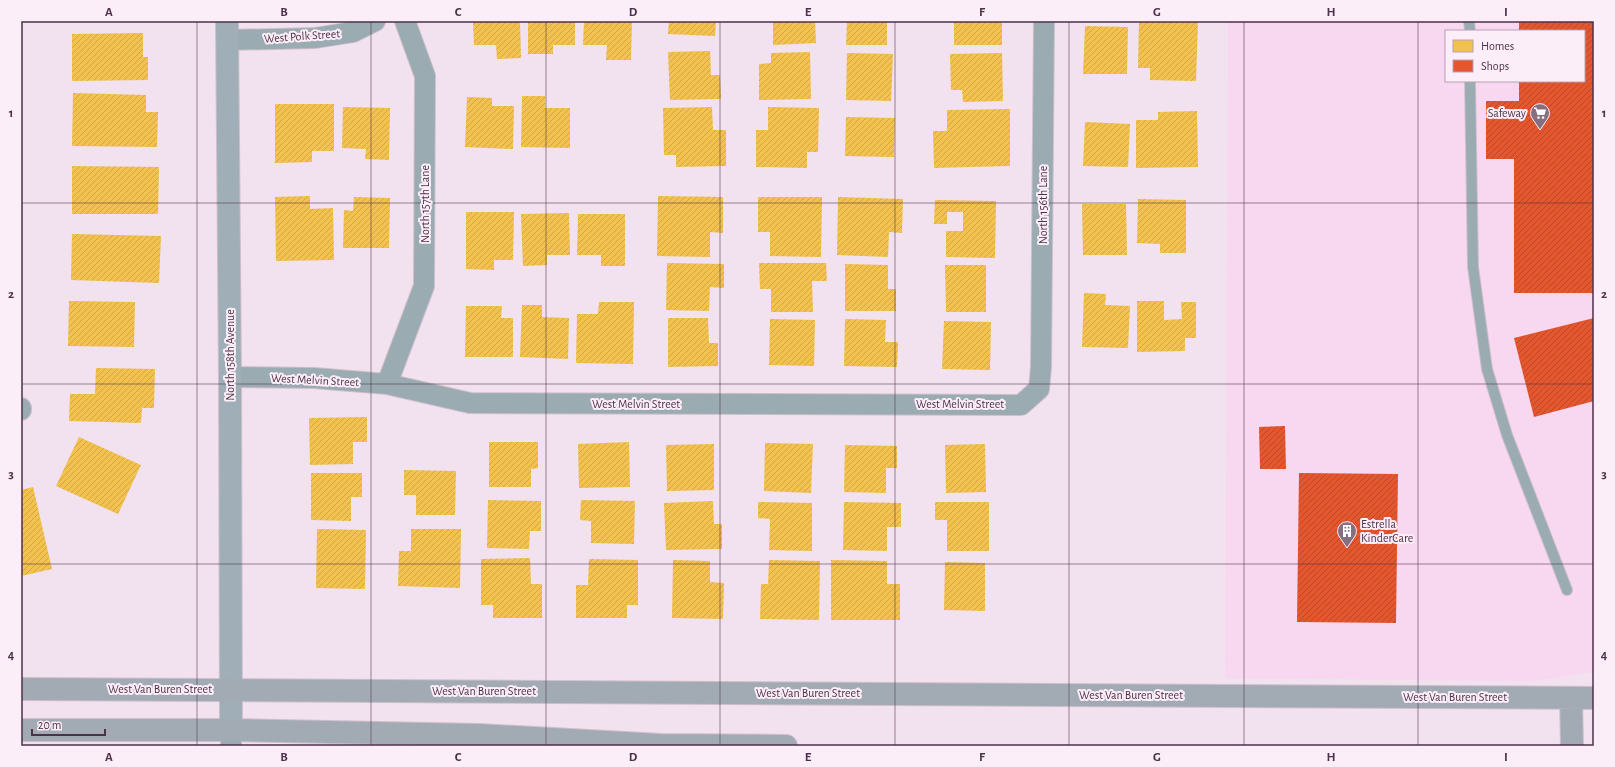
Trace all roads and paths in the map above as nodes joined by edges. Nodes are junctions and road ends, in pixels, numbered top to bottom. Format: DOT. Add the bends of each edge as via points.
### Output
graph roads {
  1 [pos="375,21"];
  2 [pos="404,21"];
  3 [pos="1044,21"];
  4 [pos="227,31"];
  5 [pos="1470,82"];
  6 [pos="230,377"];
  7 [pos="387,384"];
  8 [pos="1039,389"];
  9 [pos="1567,590"];
  10 [pos="21,689"];
  11 [pos="231,690"];
  12 [pos="1571,698"];
  13 [pos="1594,698"];
  14 [pos="21,730"];
  15 [pos="231,738"];
  16 [pos="786,746"];
  17 [pos="1572,746"];
  1 -- 4 [label="street, West Polk Street" via="353,32 323,37"];
  2 -- 7 [label="street, North 157th Lane" via="425,76 424,286"];
  3 -- 8 [label="street, North 156th Lane"];
  4 -- 6 [label="street, North 158th Avenue"];
  5 -- 9 [label="lane" via="1473,267 1487,369 1506,435"];
  6 -- 7 [label="street, West Melvin Street" via="314,378"];
  6 -- 11 [label="street, North 158th Avenue"];
  7 -- 8 [label="street, West Melvin Street" via="470,404 1021,405"];
  10 -- 11 [label="main road, West Van Buren Street"];
  11 -- 12 [label="main road, West Van Buren Street"];
  11 -- 15 [label="street, North 158th Avenue"];
  12 -- 13 [label="main road, West Van Buren Street"];
  12 -- 17 [label="main road"];
  14 -- 15 [label="main road"];
  15 -- 16 [label="main road" via="479,734 661,745"];
}
